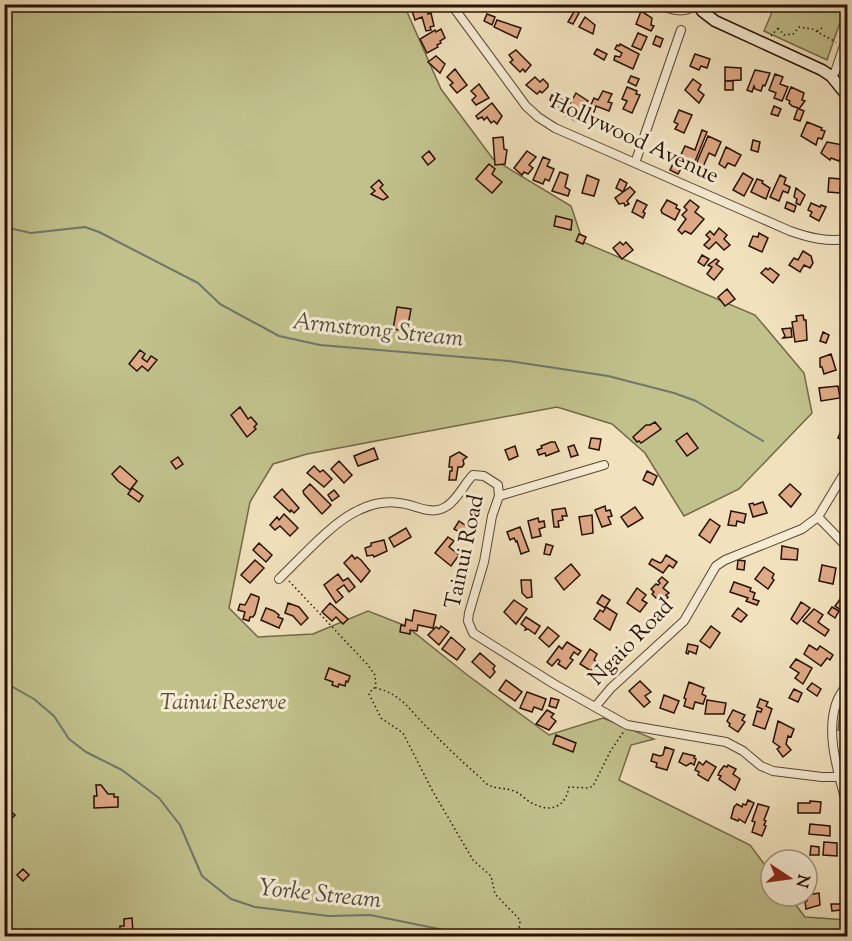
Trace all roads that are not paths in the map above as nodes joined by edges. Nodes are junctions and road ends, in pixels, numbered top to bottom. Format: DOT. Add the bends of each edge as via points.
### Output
graph roads {
  1 [pos="451,4"];
  2 [pos="658,4"];
  3 [pos="698,4"];
  4 [pos="681,30"];
  5 [pos="848,34"];
  6 [pos="831,76"];
  7 [pos="848,97"];
  8 [pos="635,163"];
  9 [pos="848,239"];
  10 [pos="604,465"];
  11 [pos="848,467"];
  12 [pos="499,496"];
  13 [pos="818,517"];
  14 [pos="848,548"];
  15 [pos="279,579"];
  16 [pos="848,684"];
  17 [pos="595,707"];
  18 [pos="840,777"];
  19 [pos="848,810"];
  1 -- 8 [label="street, Hollywood Avenue" via="538,117"];
  2 -- 3 [label="street" via="681,11"];
  3 -- 6 [label="street" via="715,21"];
  4 -- 8 [label="street"];
  5 -- 6 [label="street"];
  6 -- 7 [label="street"];
  8 -- 9 [label="street, Hollywood Avenue" via="790,231 819,239"];
  10 -- 12 [label="street"];
  11 -- 13 [label="street, Ngaio Road"];
  12 -- 15 [label="street, Tainui Road" via="498,484 473,475 446,507 435,511 385,502 357,510"];
  12 -- 17 [label="street, Tainui Road" via="469,613 473,633"];
  13 -- 14 [label="street"];
  13 -- 17 [label="street, Ngaio Road" via="802,529 716,566 684,621"];
  16 -- 18 [label="street" via="836,702 833,716 832,740"];
  17 -- 18 [label="street, Tainui Road" via="627,725 726,742 773,771"];
  18 -- 19 [label="street"];
}
